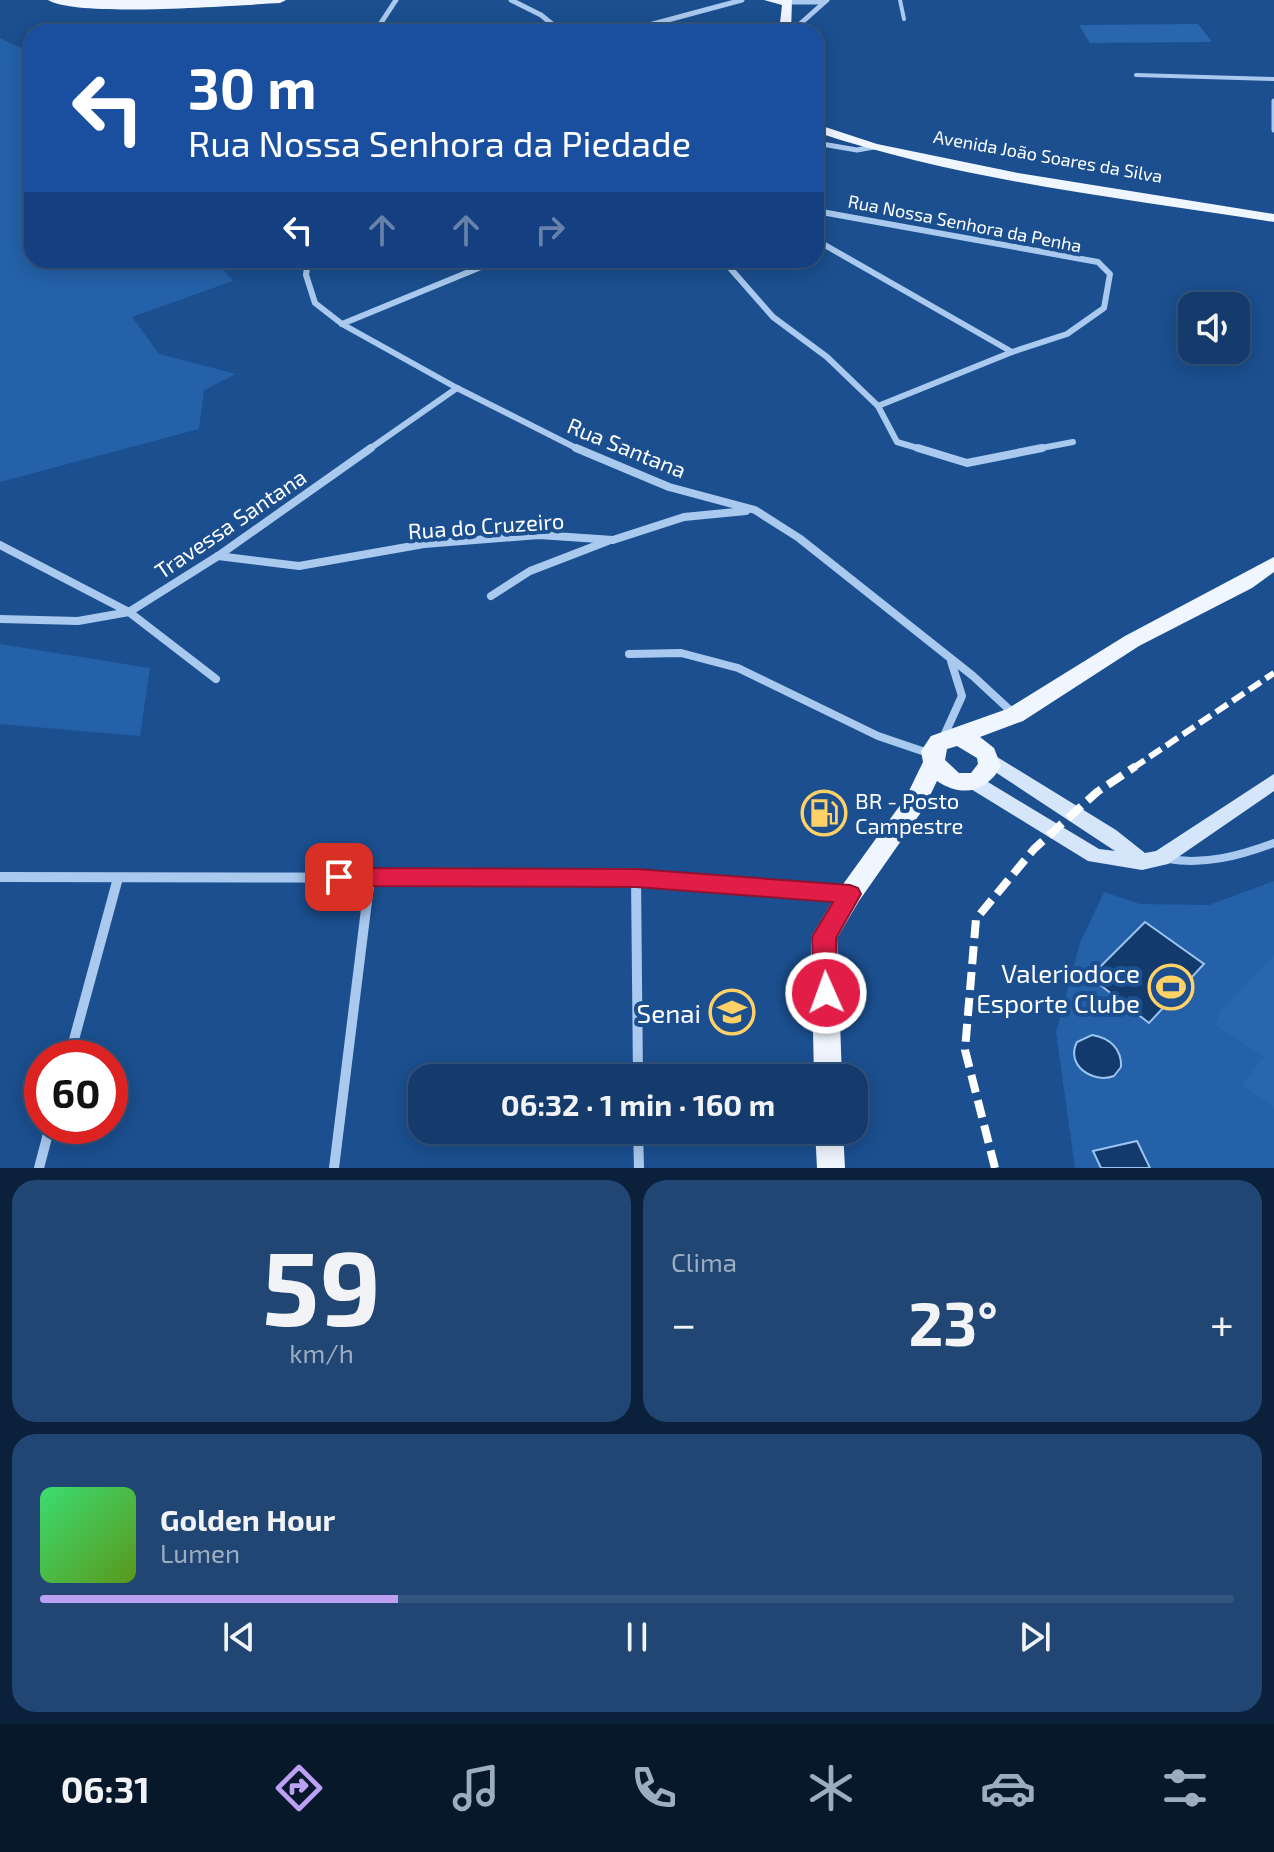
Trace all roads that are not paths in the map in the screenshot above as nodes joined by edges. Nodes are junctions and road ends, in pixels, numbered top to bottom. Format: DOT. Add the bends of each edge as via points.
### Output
graph roads {
  1 [pos="54,0"];
  2 [pos="280,0"];
  3 [pos="396,0"];
  4 [pos="511,0"];
  5 [pos="742,0"];
  6 [pos="770,0"];
  7 [pos="900,0"];
  8 [pos="788,1"];
  9 [pos="825,1"];
  10 [pos="904,19"];
  11 [pos="380,24"];
  12 [pos="552,24"];
  13 [pos="653,24"];
  14 [pos="788,24"];
  15 [pos="797,24"];
  16 [pos="1136,75"];
  17 [pos="1274,79"];
  18 [pos="1274,101"];
  19 [pos="1274,130"];
  20 [pos="824,131"];
  21 [pos="824,144"];
  22 [pos="874,147"];
  23 [pos="824,212"];
  24 [pos="1274,218"];
  25 [pos="824,245"];
  26 [pos="307,268"];
  27 [pos="478,268"];
  28 [pos="730,268"];
  29 [pos="342,324"];
  30 [pos="1012,352"];
  31 [pos="457,388"];
  32 [pos="878,406"];
  33 [pos="1073,442"];
  34 [pos="755,510"];
  35 [pos="613,540"];
  36 [pos="0,545"];
  37 [pos="218,556"];
  38 [pos="1274,563"];
  39 [pos="491,596"];
  40 [pos="129,612"];
  41 [pos="0,619"];
  42 [pos="629,654"];
  43 [pos="951,661"];
  44 [pos="216,679"];
  45 [pos="1015,715"];
  46 [pos="939,750"];
  47 [pos="986,754"];
  48 [pos="963,781"];
  49 [pos="1274,781"];
  50 [pos="916,802"];
  51 [pos="1274,843"];
  52 [pos="1152,860"];
  53 [pos="0,877"];
  54 [pos="370,877"];
  55 [pos="118,878"];
  56 [pos="636,878"];
  57 [pos="850,894"];
  58 [pos="74,1040"];
  59 [pos="638,1064"];
  60 [pos="828,1064"];
  61 [pos="45,1144"];
  62 [pos="638,1144"];
  63 [pos="830,1144"];
  64 [pos="39,1168"];
  65 [pos="334,1168"];
  66 [pos="639,1168"];
  67 [pos="831,1168"];
  1 -- 2 [label="main road" via="101,5"];
  3 -- 11 [label="street"];
  4 -- 12 [label="street"];
  5 -- 13 [label="street"];
  6 -- 8 [label="main road"];
  7 -- 10 [label="lane"];
  8 -- 9 [label="street"];
  8 -- 14 [label="main road"];
  9 -- 15 [label="street"];
  16 -- 17 [label="lane"];
  18 -- 19 [label="street"];
  20 -- 22 [label="main road, Avenida João Soares da Silva"];
  21 -- 22 [label="street"];
  22 -- 24 [label="main road, Avenida João Soares da Silva" via="1018,177"];
  23 -- 30 [label="street, Rua Nossa Senhora da Penha" via="1098,262 1110,274 1104,308 1067,334"];
  25 -- 30 [label="street"];
  26 -- 29 [label="street, Rua Santana" via="315,303"];
  27 -- 29 [label="street"];
  28 -- 32 [label="street" via="773,317 827,357"];
  29 -- 31 [label="street, Rua Santana"];
  30 -- 32 [label="street, Rua Nossa Senhora da Penha"];
  31 -- 34 [label="street, Rua Santana" via="593,457 669,487"];
  31 -- 37 [label="street, Travessa Santana"];
  32 -- 33 [label="street" via="897,442 967,463"];
  34 -- 35 [label="street, Rua do Cruzeiro" via="684,517"];
  34 -- 43 [label="street, Rua Santana" via="799,538"];
  35 -- 37 [label="street, Rua do Cruzeiro" via="539,535 439,543 299,566"];
  35 -- 39 [label="street" via="530,571"];
  36 -- 40 [label="street"];
  37 -- 40 [label="street, Travessa Santana"];
  38 -- 45 [label="main road" via="1132,641"];
  40 -- 41 [label="street, Travessa Santana" via="78,621"];
  40 -- 44 [label="street"];
  42 -- 46 [label="street" via="681,653 738,668 878,736"];
  43 -- 45 [label="street, Rua Santana"];
  43 -- 46 [label="street" via="962,696"];
  45 -- 46 [label="main road"];
  45 -- 47 [label="main road"];
  46 -- 47 [label="main road" via="968,740"];
  46 -- 48 [label="main road" via="943,775"];
  46 -- 50 [label="main road"];
  47 -- 48 [label="main road" via="987,773"];
  47 -- 52 [label="main road"];
  48 -- 50 [label="main road"];
  48 -- 52 [label="main road" via="1095,856"];
  49 -- 52 [label="main road"];
  50 -- 57 [label="main road"];
  51 -- 52 [label="lane" via="1247,854 1189,864"];
  53 -- 55 [label="street"];
  54 -- 55 [label="street"];
  54 -- 56 [label="street"];
  54 -- 65 [label="street"];
  55 -- 58 [label="street"];
  56 -- 57 [label="street"];
  56 -- 59 [label="street"];
  57 -- 60 [label="main road" via="824,937"];
  61 -- 64 [label="street"];
  62 -- 66 [label="street"];
  63 -- 67 [label="main road"];
}
